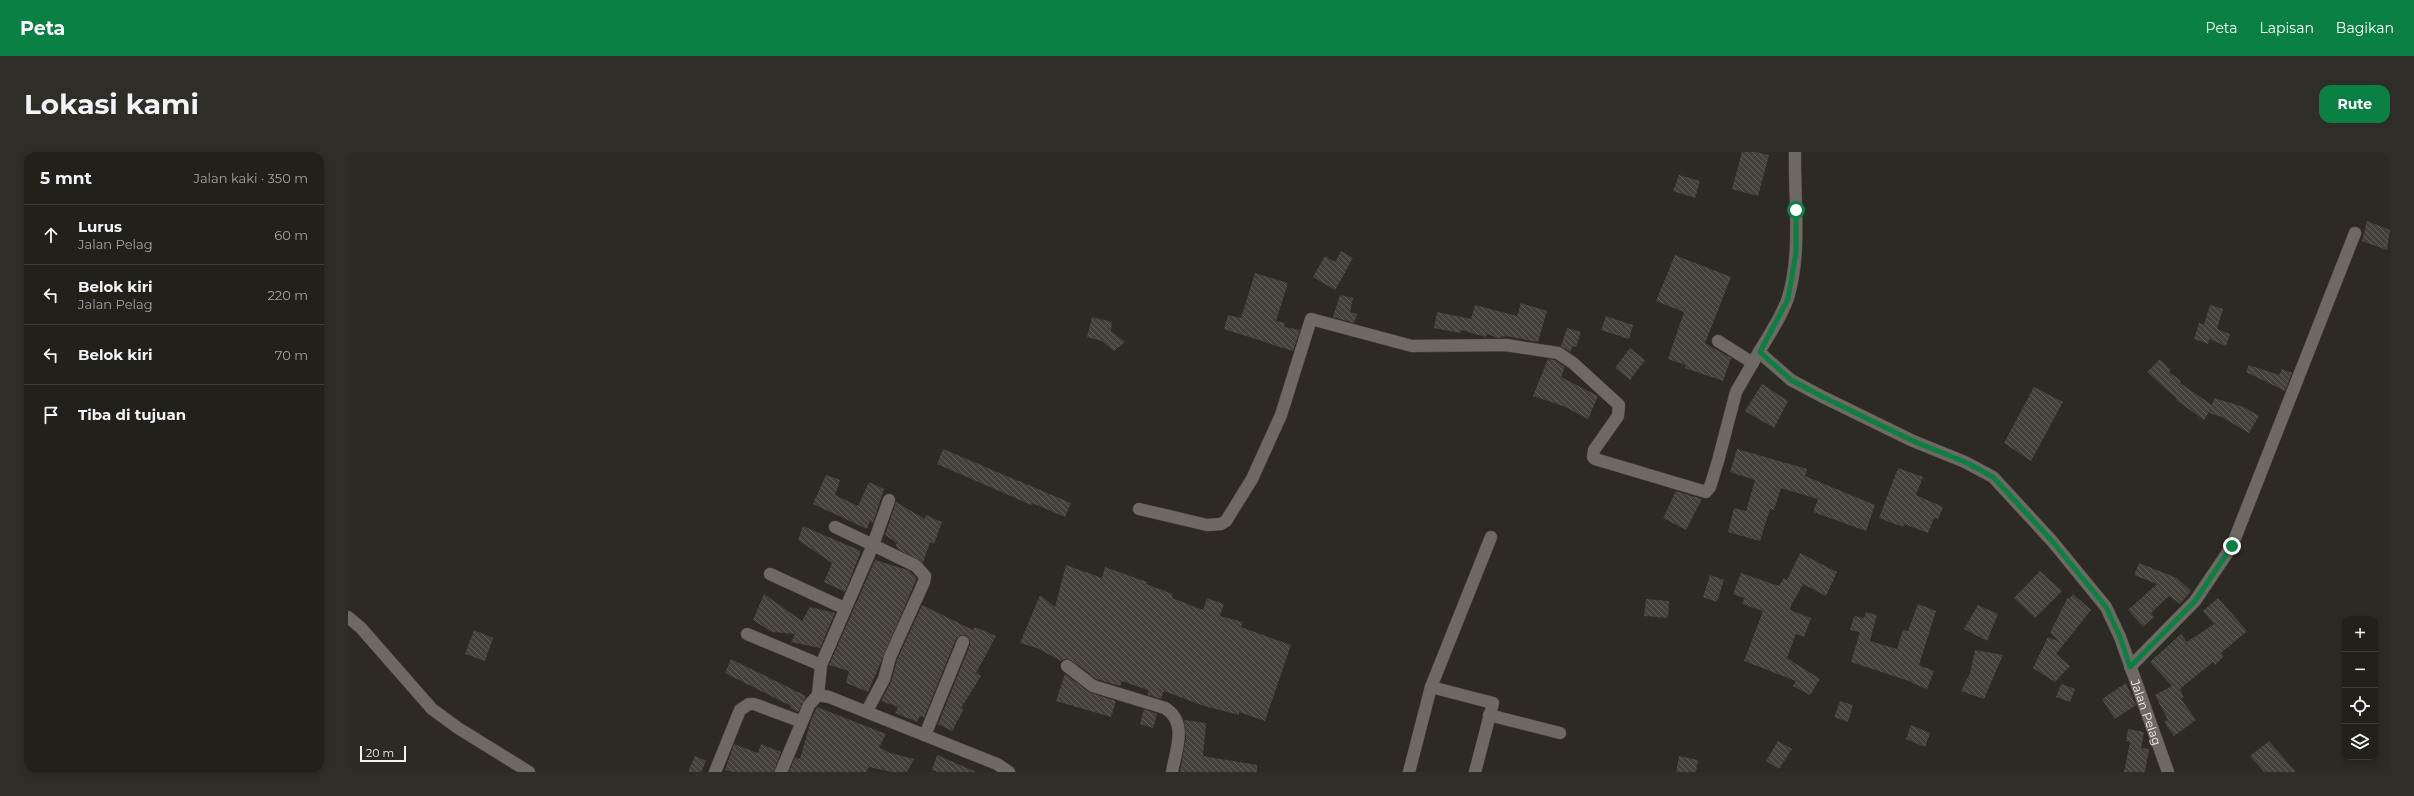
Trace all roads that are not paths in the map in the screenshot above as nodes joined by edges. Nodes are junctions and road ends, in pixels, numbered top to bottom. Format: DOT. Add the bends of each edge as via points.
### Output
graph roads {
  1 [pos="1795,152"];
  2 [pos="2355,233"];
  3 [pos="1718,341"];
  4 [pos="1760,352"];
  5 [pos="1753,363"];
  6 [pos="889,500"];
  7 [pos="1139,509"];
  8 [pos="835,527"];
  9 [pos="1491,537"];
  10 [pos="873,545"];
  11 [pos="770,574"];
  12 [pos="844,608"];
  13 [pos="348,617"];
  14 [pos="747,634"];
  15 [pos="963,642"];
  16 [pos="821,665"];
  17 [pos="1067,666"];
  18 [pos="2130,667"];
  19 [pos="1431,687"];
  20 [pos="818,695"];
  21 [pos="867,712"];
  22 [pos="1490,715"];
  23 [pos="802,722"];
  24 [pos="1560,733"];
  25 [pos="925,734"];
  26 [pos="529,772"];
  27 [pos="715,772"];
  28 [pos="781,772"];
  29 [pos="1009,772"];
  30 [pos="1172,772"];
  31 [pos="1409,772"];
  32 [pos="1475,772"];
  33 [pos="2168,772"];
  1 -- 4 [label="street" via="1796,252 1793,275 1788,299"];
  2 -- 18 [label="street" via="2232,546 2195,601"];
  3 -- 5 [label="street"];
  4 -- 5 [label="street"];
  4 -- 18 [label="street, Jalan Pelag" via="1791,380 1913,441 1965,462 1993,477 2052,541 2106,607"];
  5 -- 7 [label="street" via="1736,392 1710,487 1708,491 1703,492 1595,459 1593,454 1618,416 1619,405 1573,363 1558,354 1506,345 1412,346 1311,319 1281,415 1252,479 1226,521 1207,525"];
  6 -- 10 [label="street"];
  8 -- 10 [label="street"];
  9 -- 19 [label="street"];
  10 -- 12 [label="street"];
  10 -- 21 [label="street" via="916,566 924,576 924,582 890,657 884,679"];
  11 -- 12 [label="street"];
  12 -- 16 [label="street"];
  13 -- 26 [label="street" via="361,628 432,709"];
  14 -- 16 [label="street"];
  15 -- 25 [label="street"];
  16 -- 20 [label="street"];
  17 -- 30 [label="street" via="1093,686 1165,708 1173,713 1180,730"];
  18 -- 33 [label="street, Jalan Pelag"];
  19 -- 22 [label="street" via="1493,702"];
  19 -- 31 [label="street"];
  20 -- 21 [label="street" via="829,696"];
  20 -- 23 [label="street" via="809,705"];
  21 -- 25 [label="street"];
  22 -- 24 [label="street"];
  22 -- 32 [label="street"];
  23 -- 27 [label="street" via="754,704 744,706 740,710"];
  23 -- 28 [label="street"];
  25 -- 29 [label="street" via="997,764"];
}
